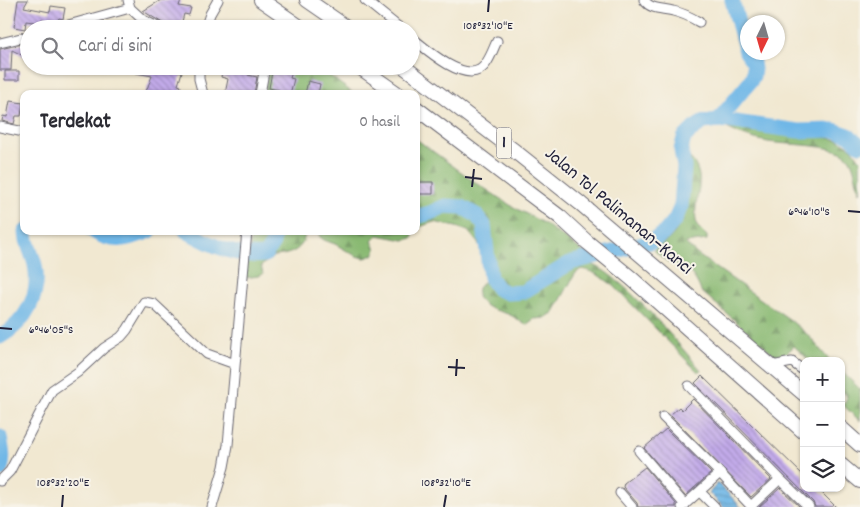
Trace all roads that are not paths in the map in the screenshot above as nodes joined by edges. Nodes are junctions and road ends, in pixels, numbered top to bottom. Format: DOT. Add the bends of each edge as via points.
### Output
graph roads {
  1 [pos="261,0"];
  2 [pos="307,0"];
  3 [pos="365,0"];
  4 [pos="644,0"];
  5 [pos="218,1"];
  6 [pos="129,4"];
  7 [pos="81,20"];
  8 [pos="144,20"];
  9 [pos="208,20"];
  10 [pos="290,20"];
  11 [pos="336,20"];
  12 [pos="390,20"];
  13 [pos="699,22"];
  14 [pos="20,38"];
  15 [pos="497,41"];
  16 [pos="0,43"];
  17 [pos="420,44"];
  18 [pos="198,75"];
  19 [pos="263,75"];
  20 [pos="371,75"];
  21 [pos="415,75"];
  22 [pos="202,90"];
  23 [pos="261,90"];
  24 [pos="392,90"];
  25 [pos="420,111"];
  26 [pos="0,127"];
  27 [pos="20,131"];
  28 [pos="247,235"];
  29 [pos="235,364"];
  30 [pos="772,366"];
  31 [pos="800,368"];
  32 [pos="689,386"];
  33 [pos="800,390"];
  34 [pos="663,417"];
  35 [pos="800,428"];
  36 [pos="845,432"];
  37 [pos="860,445"];
  38 [pos="639,451"];
  39 [pos="845,468"];
  40 [pos="720,473"];
  41 [pos="780,479"];
  42 [pos="860,481"];
  43 [pos="0,482"];
  44 [pos="700,492"];
  45 [pos="620,493"];
  46 [pos="683,506"];
  47 [pos="752,506"];
  48 [pos="212,507"];
  49 [pos="632,507"];
  50 [pos="715,507"];
  51 [pos="809,507"];
  1 -- 10 [label="highway"];
  2 -- 11 [label="highway"];
  3 -- 12 [label="street"];
  4 -- 13 [label="street" via="657,9 687,15"];
  5 -- 9 [label="street"];
  6 -- 7 [label="street"];
  6 -- 8 [label="street"];
  14 -- 16 [label="street"];
  15 -- 17 [label="street" via="478,71 455,69"];
  18 -- 22 [label="street"];
  19 -- 23 [label="street"];
  20 -- 24 [label="highway"];
  21 -- 30 [label="highway, Jalan Tol Palimanan–Kanci / 1" via="603,223"];
  25 -- 35 [label="highway, 1" via="560,218 632,278"];
  26 -- 27 [label="street"];
  28 -- 29 [label="street"];
  29 -- 43 [label="street" via="208,354 154,304 144,302 121,337 52,390 10,471"];
  29 -- 48 [label="street" via="226,456"];
  30 -- 31 [label="street" via="792,362"];
  30 -- 33 [label="highway, Jalan Tol Palimanan–Kanci / 1"];
  32 -- 41 [label="street"];
  34 -- 40 [label="street"];
  36 -- 37 [label="highway"];
  38 -- 46 [label="street"];
  39 -- 42 [label="highway"];
  40 -- 44 [label="street"];
  40 -- 47 [label="street"];
  41 -- 47 [label="street"];
  41 -- 51 [label="street"];
  44 -- 46 [label="street"];
  44 -- 50 [label="street"];
  45 -- 49 [label="street"];
}
